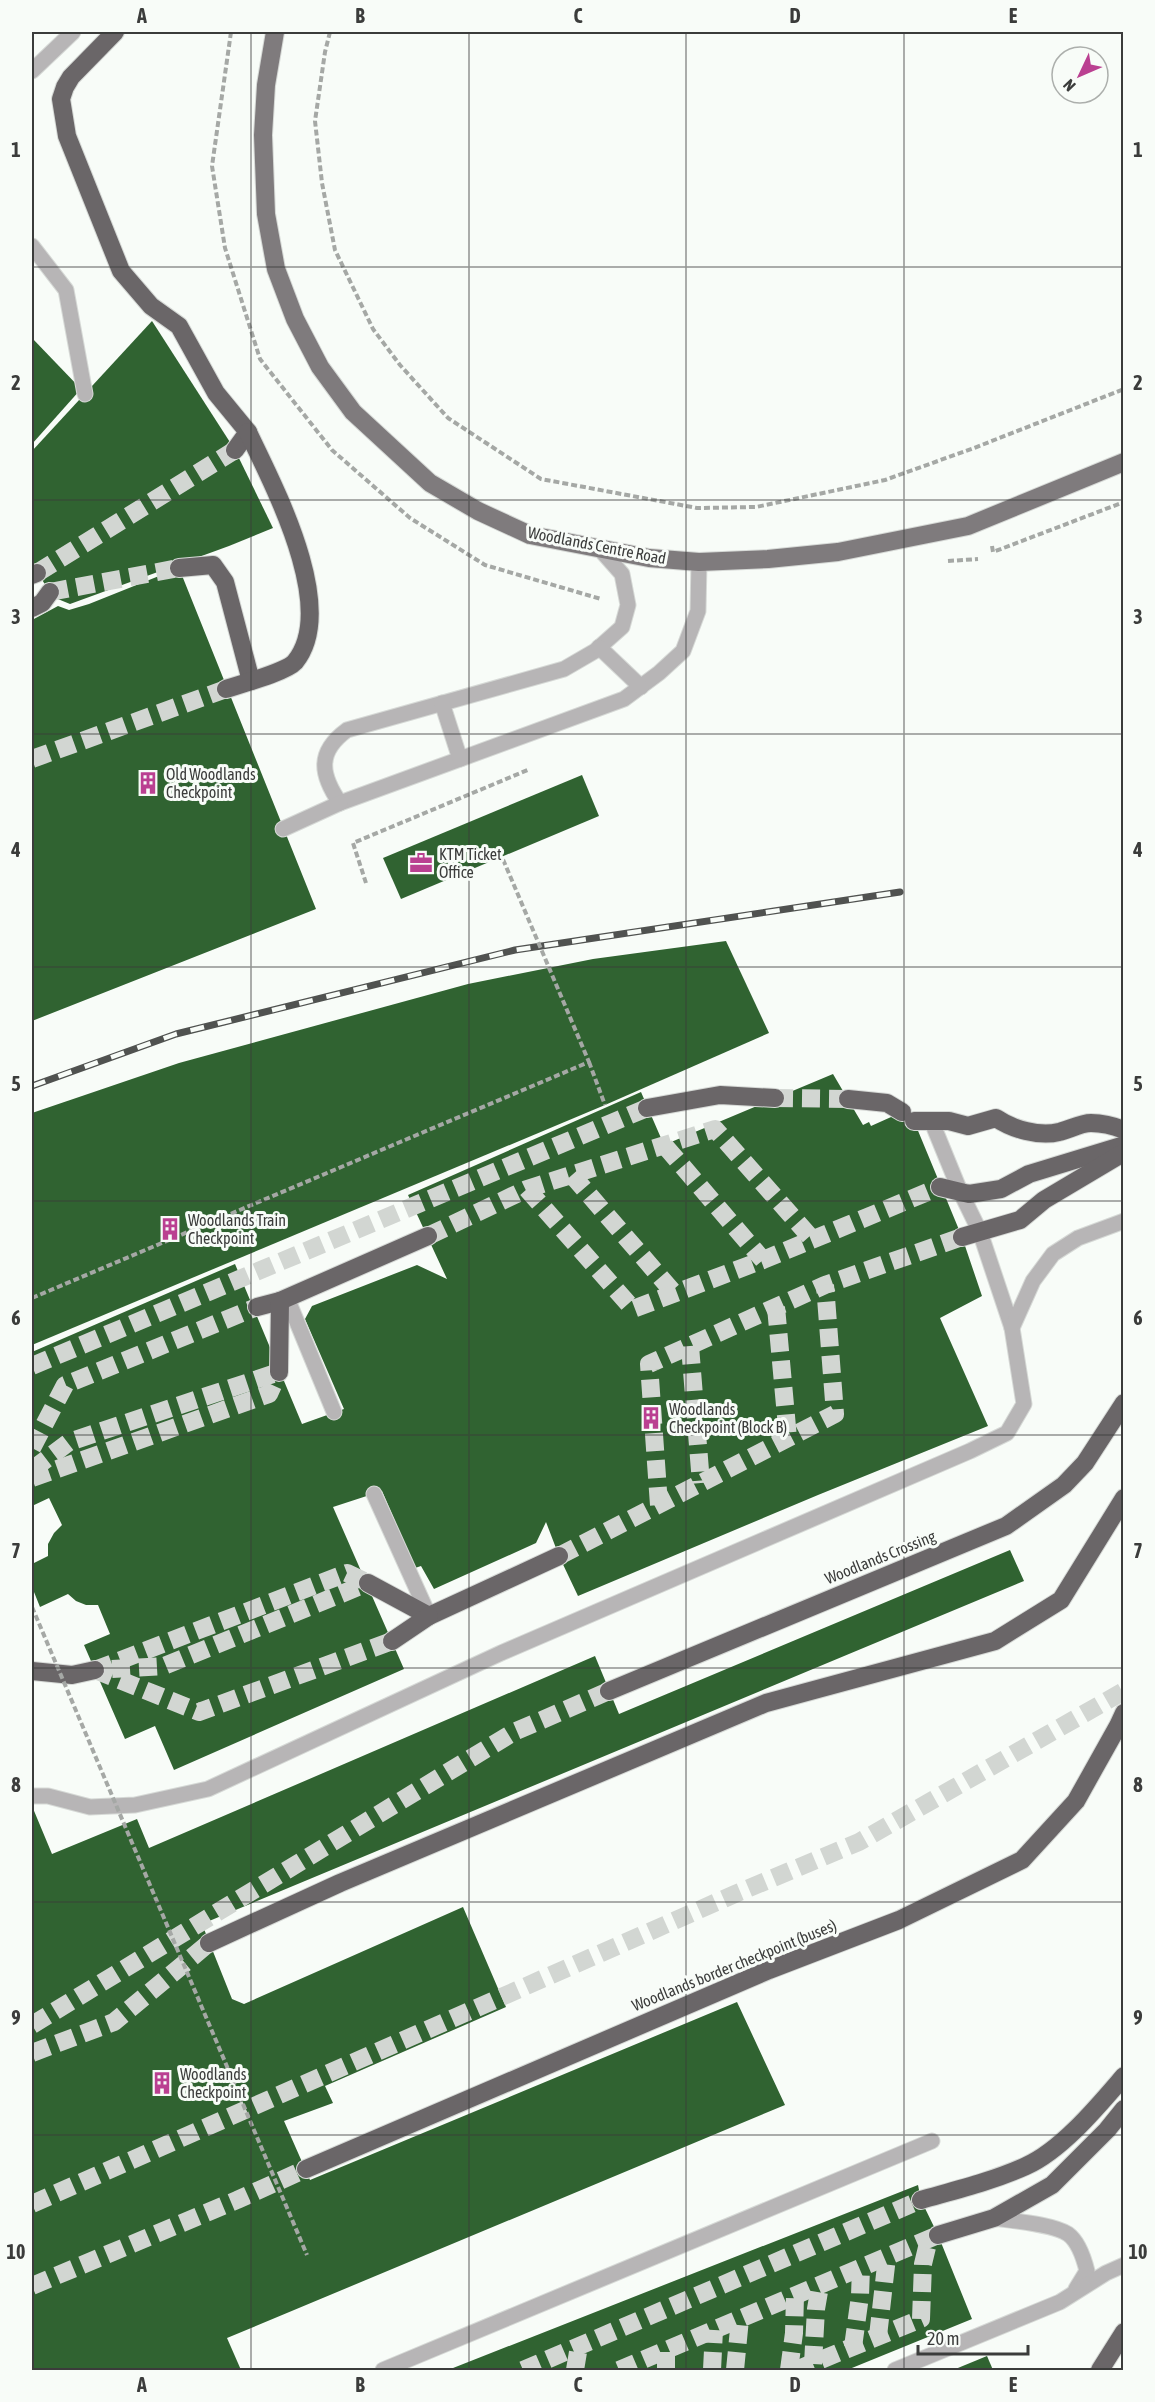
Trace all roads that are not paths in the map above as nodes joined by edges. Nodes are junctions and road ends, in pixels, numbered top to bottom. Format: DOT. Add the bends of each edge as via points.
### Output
graph roads {
  1 [pos="73,32"];
  2 [pos="115,32"];
  3 [pos="275,32"];
  4 [pos="32,71"];
  5 [pos="32,246"];
  6 [pos="85,394"];
  7 [pos="248,432"];
  8 [pos="235,450"];
  9 [pos="1124,462"];
  10 [pos="599,548"];
  11 [pos="699,562"];
  12 [pos="179,568"];
  13 [pos="50,592"];
  14 [pos="32,608"];
  15 [pos="599,647"];
  16 [pos="251,681"];
  17 [pos="641,687"];
  18 [pos="226,689"];
  19 [pos="442,703"];
  20 [pos="460,759"];
  21 [pos="340,803"];
  22 [pos="283,829"];
  23 [pos="775,1098"];
  24 [pos="848,1099"];
  25 [pos="647,1108"];
  26 [pos="916,1118"];
  27 [pos="1124,1130"];
  28 [pos="1124,1145"];
  29 [pos="1124,1152"];
  30 [pos="940,1187"];
  31 [pos="960,1191"];
  32 [pos="1124,1221"];
  33 [pos="980,1232"];
  34 [pos="428,1236"];
  35 [pos="962,1237"];
  36 [pos="284,1299"];
  37 [pos="257,1307"];
  38 [pos="1012,1328"];
  39 [pos="279,1372"];
  40 [pos="1124,1403"];
  41 [pos="334,1412"];
  42 [pos="374,1494"];
  43 [pos="1124,1498"];
  44 [pos="559,1556"];
  45 [pos="368,1583"];
  46 [pos="429,1616"];
  47 [pos="392,1641"];
  48 [pos="95,1670"];
  49 [pos="32,1671"];
  50 [pos="609,1691"];
  51 [pos="1121,1720"];
  52 [pos="32,1796"];
  53 [pos="209,1944"];
  54 [pos="1124,2076"];
  55 [pos="1124,2109"];
  56 [pos="932,2141"];
  57 [pos="306,2169"];
  58 [pos="921,2200"];
  59 [pos="994,2218"];
  60 [pos="938,2235"];
  61 [pos="1124,2265"];
  62 [pos="1060,2302"];
  63 [pos="1124,2332"];
  64 [pos="383,2370"];
  65 [pos="895,2370"];
  66 [pos="1100,2370"];
  1 -- 4 [label="lane"];
  2 -- 7 [label="highway" via="65,87 61,99 68,136 121,271 151,306 179,326 216,393"];
  3 -- 10 [label="main road, Woodlands Centre Road" via="263,135 266,214 276,269 295,319 320,367 353,412 430,483 530,535"];
  5 -- 6 [label="lane" via="66,290"];
  7 -- 8 [label="highway"];
  7 -- 16 [label="highway" via="290,522 309,591 310,627 293,664"];
  9 -- 11 [label="main road, Woodlands Centre Road" via="968,526 838,552"];
  10 -- 11 [label="main road, Woodlands Centre Road"];
  10 -- 15 [label="lane" via="622,574 628,605 622,627"];
  11 -- 17 [label="lane" via="698,612 683,651"];
  12 -- 16 [label="highway" via="213,565 225,582"];
  13 -- 14 [label="highway"];
  15 -- 17 [label="lane"];
  15 -- 19 [label="lane" via="564,669"];
  16 -- 18 [label="highway"];
  17 -- 20 [label="lane" via="624,699"];
  19 -- 20 [label="lane"];
  19 -- 21 [label="lane" via="347,730 334,739 325,753 325,770"];
  20 -- 21 [label="lane"];
  21 -- 22 [label="lane"];
  23 -- 25 [label="highway" via="720,1095"];
  24 -- 26 [label="highway" via="887,1103"];
  26 -- 27 [label="highway" via="968,1126 996,1118 1038,1134 1090,1123"];
  26 -- 31 [label="lane"];
  28 -- 31 [label="highway" via="1029,1174 1001,1189 969,1194"];
  29 -- 33 [label="highway" via="1044,1200 1020,1220"];
  30 -- 31 [label="highway"];
  31 -- 33 [label="lane"];
  32 -- 38 [label="lane" via="1078,1238 1053,1254 1033,1281"];
  33 -- 35 [label="highway"];
  33 -- 38 [label="lane"];
  34 -- 36 [label="highway"];
  36 -- 37 [label="highway"];
  36 -- 39 [label="highway"];
  36 -- 41 [label="lane"];
  38 -- 52 [label="lane" via="1024,1404 1007,1433 970,1451 501,1653 208,1789 135,1804 90,1807"];
  40 -- 50 [label="highway, Woodlands Crossing" via="1085,1463 1064,1485 1006,1526"];
  42 -- 46 [label="lane"];
  43 -- 53 [label="highway" via="1061,1600 995,1641 766,1703 340,1883"];
  44 -- 46 [label="highway"];
  45 -- 46 [label="highway"];
  46 -- 47 [label="highway"];
  48 -- 49 [label="highway" via="72,1675"];
  51 -- 57 [label="highway, Woodlands border checkpoint (buses)" via="1076,1801 1022,1860 899,1920 769,1970"];
  54 -- 58 [label="highway" via="1062,2141 1028,2165"];
  55 -- 59 [label="highway" via="1052,2184"];
  56 -- 64 [label="lane"];
  59 -- 60 [label="highway"];
  59 -- 62 [label="lane" via="1039,2224 1068,2234 1082,2252 1087,2271 1078,2287"];
  61 -- 62 [label="lane"];
  62 -- 65 [label="lane"];
  63 -- 66 [label="highway"];
}
